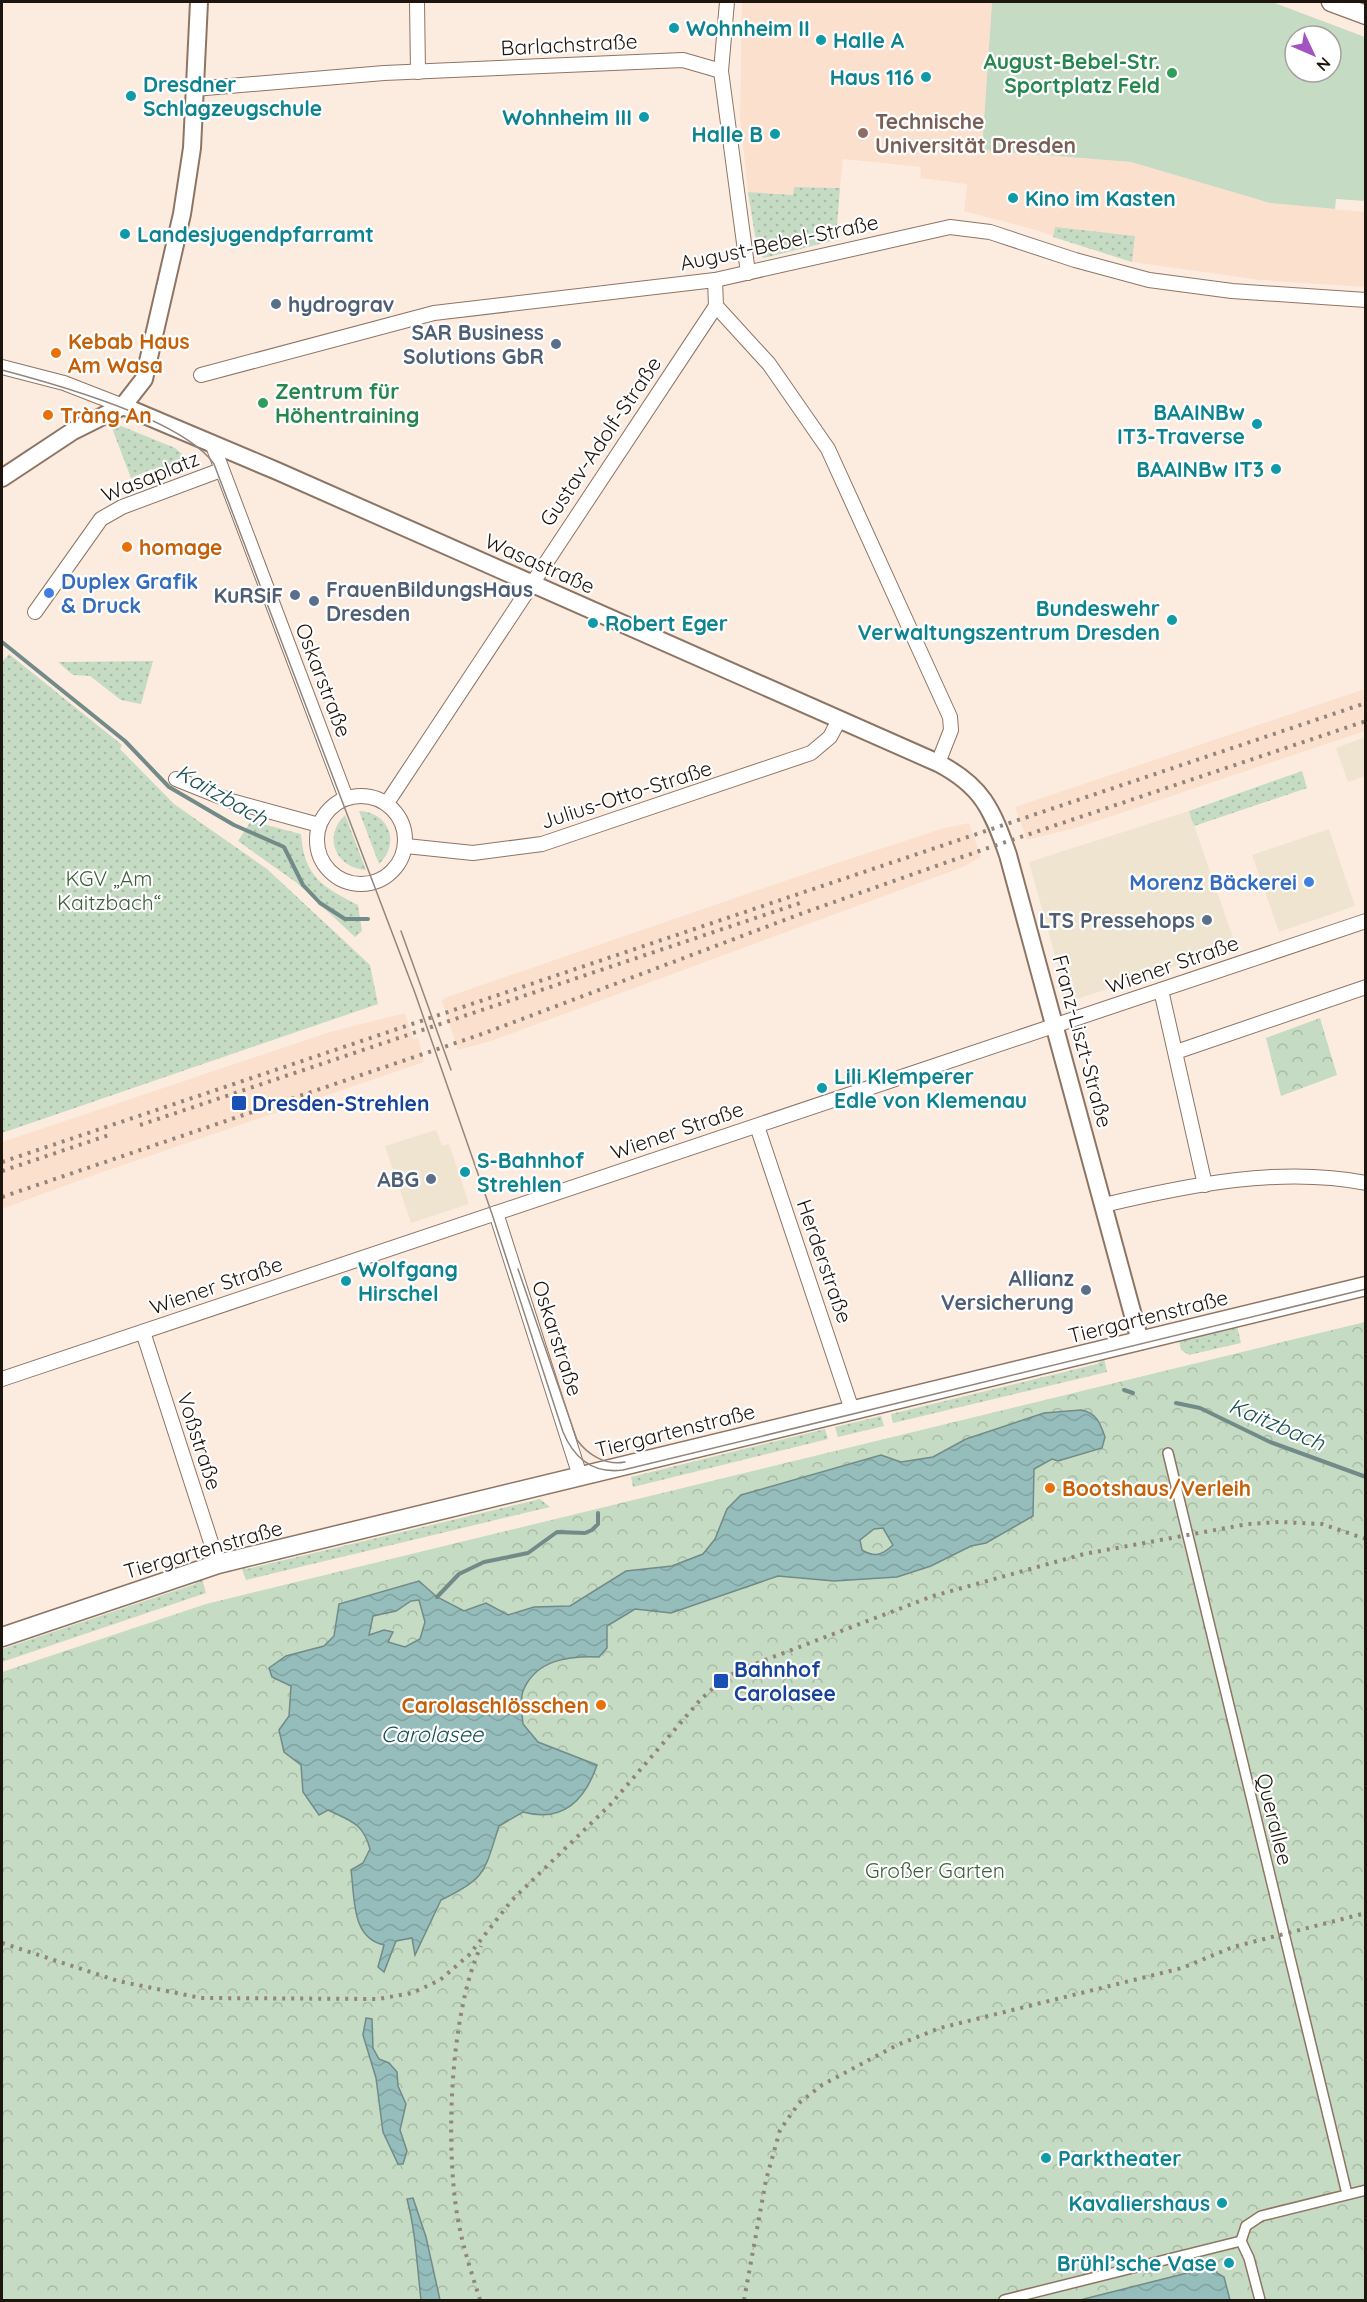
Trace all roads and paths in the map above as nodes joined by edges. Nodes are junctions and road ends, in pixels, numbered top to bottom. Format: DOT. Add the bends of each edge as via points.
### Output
graph roads {
  1 [pos="199,2"];
  2 [pos="417,2"];
  3 [pos="727,2"];
  4 [pos="1331,2"];
  5 [pos="1365,15"];
  6 [pos="720,71"];
  7 [pos="418,72"];
  8 [pos="194,89"];
  9 [pos="748,273"];
  10 [pos="715,280"];
  11 [pos="1365,300"];
  12 [pos="716,306"];
  13 [pos="2,367"];
  14 [pos="201,375"];
  15 [pos="123,406"];
  16 [pos="212,443"];
  17 [pos="221,470"];
  18 [pos="2,478"];
  19 [pos="530,583"];
  20 [pos="35,612"];
  21 [pos="839,720"];
  22 [pos="938,764"];
  23 [pos="176,779"];
  24 [pos="346,798"];
  25 [pos="387,803"];
  26 [pos="319,825"];
  27 [pos="406,846"];
  28 [pos="1365,921"];
  29 [pos="1365,987"];
  30 [pos="1161,990"];
  31 [pos="1055,1025"];
  32 [pos="1176,1052"];
  33 [pos="757,1125"];
  34 [pos="1365,1183"];
  35 [pos="1205,1185"];
  36 [pos="1104,1204"];
  37 [pos="496,1213"];
  38 [pos="1365,1286"];
  39 [pos="143,1332"];
  40 [pos="1140,1341"];
  41 [pos="2,1379"];
  42 [pos="852,1410"];
  43 [pos="1168,1453"];
  44 [pos="580,1476"];
  45 [pos="218,1564"];
  46 [pos="2,1637"];
  47 [pos="1365,2190"];
  48 [pos="1347,2194"];
  49 [pos="1241,2241"];
  50 [pos="1004,2301"];
  51 [pos="1260,2301"];
  1 -- 8 [label="street"];
  2 -- 7 [label="street"];
  3 -- 6 [label="street"];
  4 -- 5 [label="main road"];
  6 -- 7 [label="street, Barlachstraße" via="683,60"];
  6 -- 9 [label="street"];
  7 -- 8 [label="street, Barlachstraße"];
  8 -- 15 [label="street" via="192,148 175,253 147,371"];
  9 -- 10 [label="street, August-Bebel-Straße"];
  9 -- 11 [label="street, August-Bebel-Straße" via="957,226 990,232 1149,280 1232,291"];
  10 -- 12 [label="street"];
  10 -- 14 [label="street, August-Bebel-Straße" via="434,313"];
  12 -- 19 [label="street, Gustav-Adolf-Straße"];
  12 -- 22 [label="street" via="769,364 828,449 950,717 951,730"];
  13 -- 15 [label="street"];
  15 -- 16 [label="street, Wasastraße"];
  15 -- 18 [label="street" via="73,431"];
  16 -- 17 [label="street, Oskarstraße"];
  16 -- 19 [label="street, Wasastraße"];
  17 -- 20 [label="street, Wasaplatz" via="109,514 95,527"];
  17 -- 24 [label="street, Oskarstraße"];
  19 -- 21 [label="street, Wasastraße"];
  19 -- 25 [label="street, Gustav-Adolf-Straße"];
  21 -- 22 [label="street, Wasastraße"];
  21 -- 27 [label="street, Julius-Otto-Straße" via="830,737 812,753 542,844 473,853"];
  22 -- 31 [label="street, Franz-Liszt-Straße" via="972,785 991,810 1008,855"];
  23 -- 26 [label="street" via="231,801"];
  24 -- 25 [label="street" via="363,795"];
  24 -- 26 [label="street" via="333,805"];
  25 -- 27 [label="street" via="402,822"];
  26 -- 27 [label="street" via="316,839 321,859 334,876 347,882 361,884 382,879 393,871"];
  28 -- 30 [label="street, Wiener Straße"];
  29 -- 32 [label="street"];
  30 -- 31 [label="street, Wiener Straße"];
  30 -- 32 [label="street"];
  31 -- 33 [label="street, Wiener Straße"];
  31 -- 36 [label="street, Franz-Liszt-Straße"];
  32 -- 35 [label="street"];
  33 -- 37 [label="street, Wiener Straße"];
  33 -- 42 [label="street, Herderstraße"];
  34 -- 35 [label="street" via="1295,1175"];
  35 -- 36 [label="street"];
  36 -- 40 [label="street, Franz-Liszt-Straße"];
  37 -- 39 [label="street, Wiener Straße"];
  37 -- 44 [label="street, Oskarstraße"];
  38 -- 40 [label="main road, Tiergartenstraße"];
  39 -- 41 [label="street, Wiener Straße"];
  39 -- 45 [label="street, Voßstraße"];
  40 -- 42 [label="main road, Tiergartenstraße"];
  42 -- 44 [label="main road, Tiergartenstraße"];
  43 -- 48 [label="street, Querallee"];
  44 -- 45 [label="main road, Tiergartenstraße"];
  45 -- 46 [label="main road, Tiergartenstraße"];
  47 -- 48 [label="street"];
  48 -- 49 [label="street" via="1262,2216 1246,2226"];
  49 -- 50 [label="street"];
  49 -- 51 [label="street"];
}
